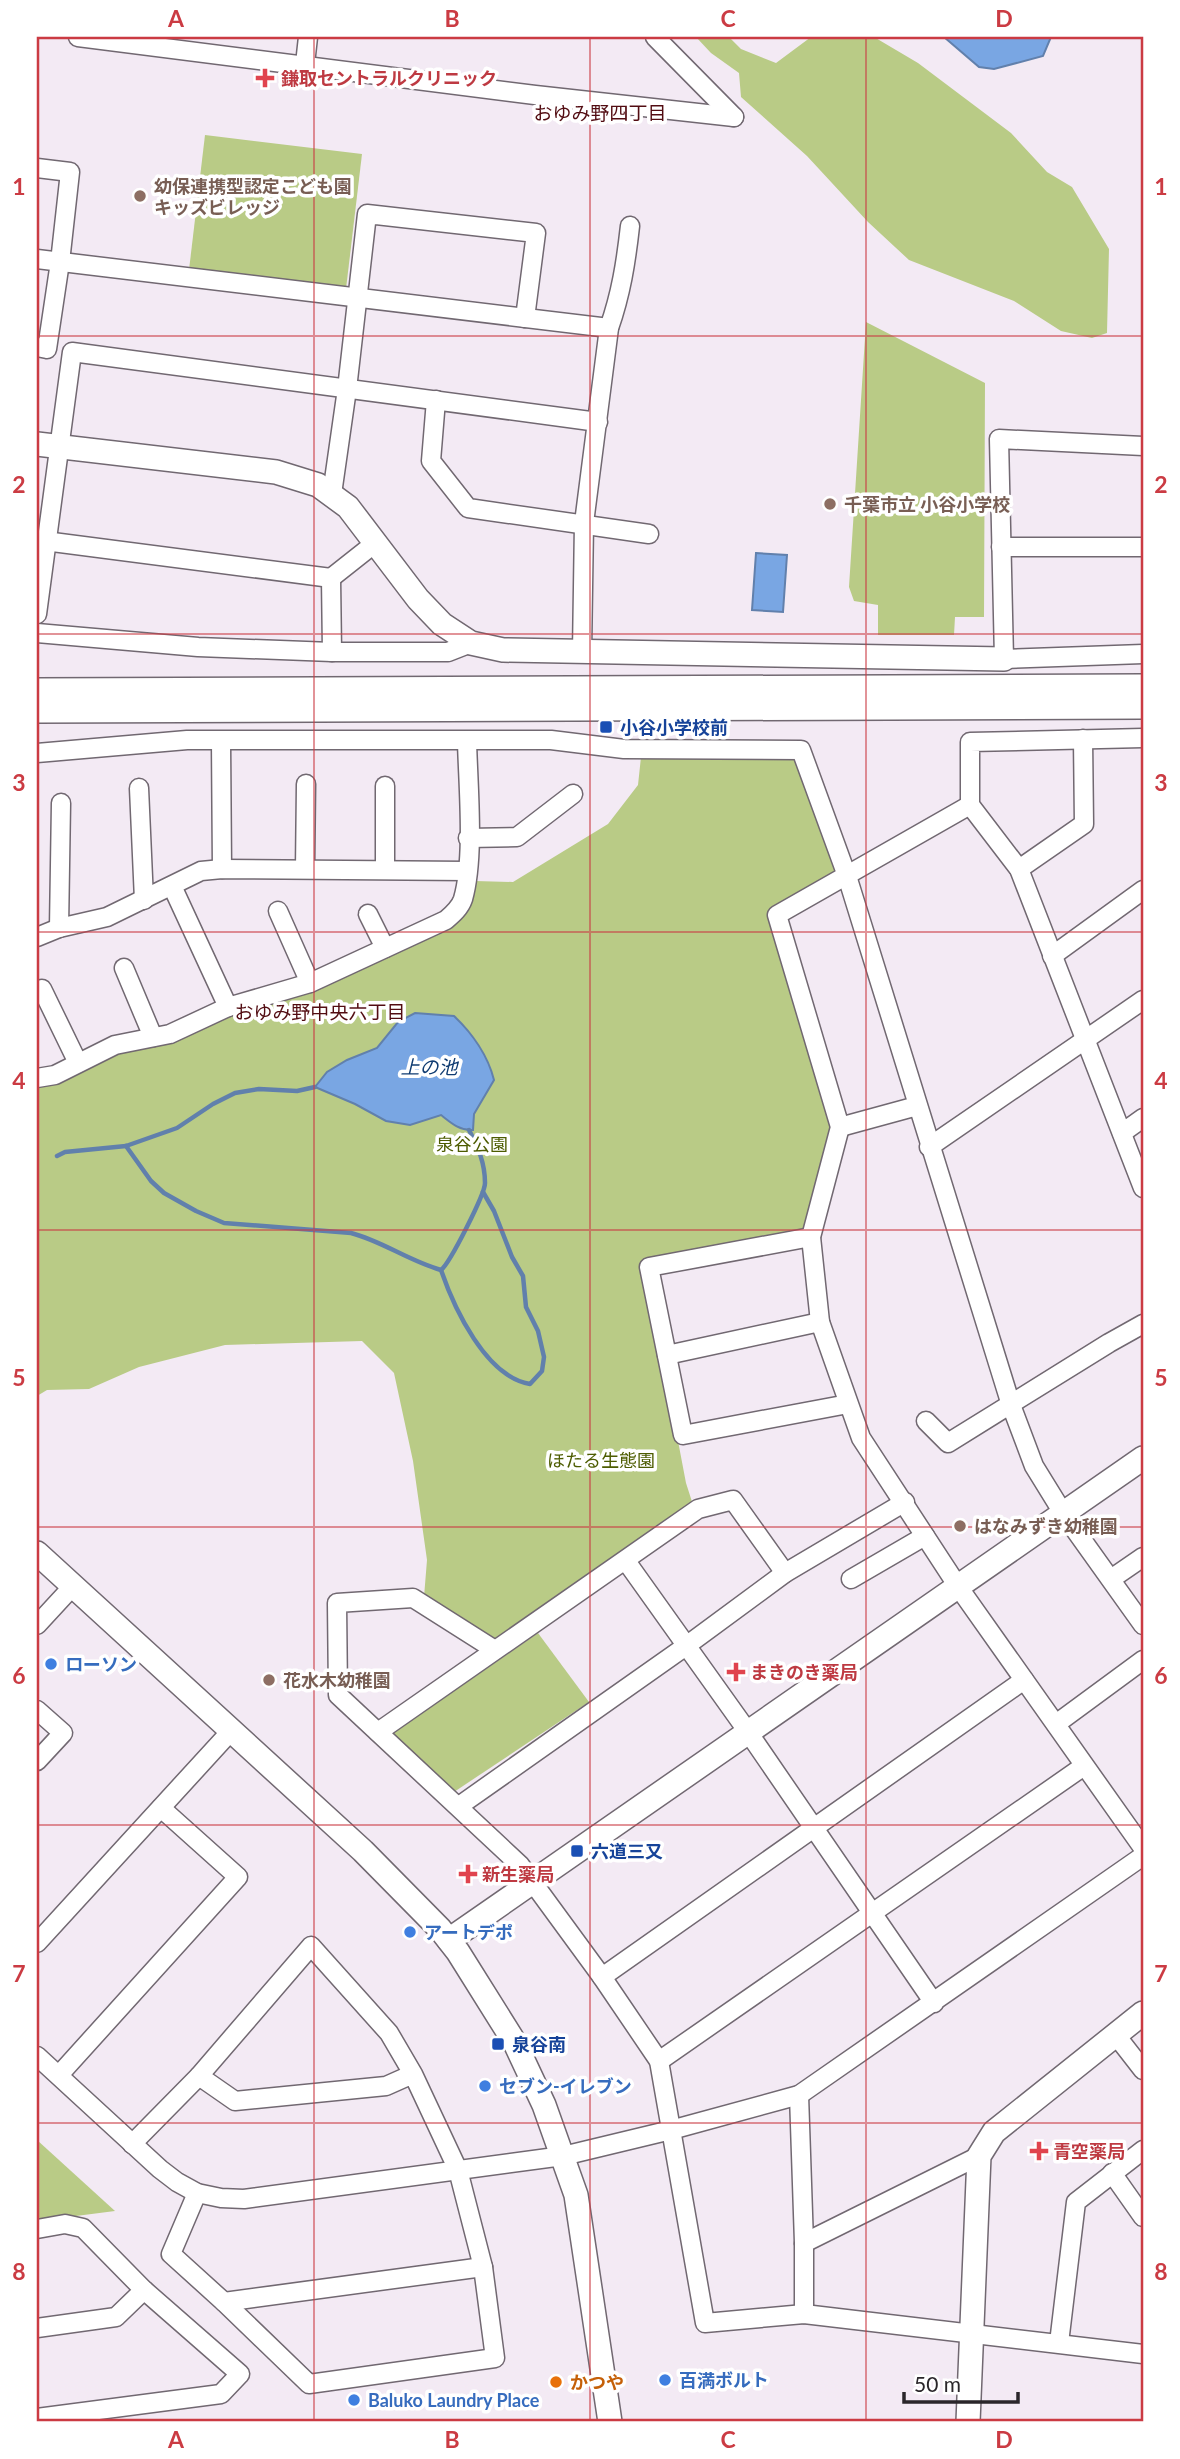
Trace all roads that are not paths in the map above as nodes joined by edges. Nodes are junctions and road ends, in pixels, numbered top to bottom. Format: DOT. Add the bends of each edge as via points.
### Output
graph roads {
  1 [pos="78,37"];
  2 [pos="308,37"];
  3 [pos="655,37"];
  4 [pos="304,64"];
  5 [pos="37,167"];
  6 [pos="630,226"];
  7 [pos="37,259"];
  8 [pos="60,262"];
  9 [pos="356,299"];
  10 [pos="525,318"];
  11 [pos="610,328"];
  12 [pos="37,347"];
  13 [pos="347,389"];
  14 [pos="436,400"];
  15 [pos="598,422"];
  16 [pos="37,444"];
  17 [pos="1143,446"];
  18 [pos="61,447"];
  19 [pos="332,494"];
  20 [pos="584,523"];
  21 [pos="649,534"];
  22 [pos="42,540"];
  23 [pos="374,544"];
  24 [pos="1001,547"];
  25 [pos="1143,547"];
  26 [pos="331,578"];
  27 [pos="37,614"];
  28 [pos="37,634"];
  29 [pos="471,643"];
  30 [pos="332,652"];
  31 [pos="582,652"];
  32 [pos="1143,654"];
  33 [pos="1003,659"];
  34 [pos="37,676"];
  35 [pos="1143,686"];
  36 [pos="37,690"];
  37 [pos="104,690"];
  38 [pos="1143,707"];
  39 [pos="37,711"];
  40 [pos="154,711"];
  41 [pos="37,725"];
  42 [pos="1143,738"];
  43 [pos="1083,740"];
  44 [pos="221,741"];
  45 [pos="467,741"];
  46 [pos="37,754"];
  47 [pos="306,784"];
  48 [pos="385,786"];
  49 [pos="139,788"];
  50 [pos="573,794"];
  51 [pos="61,803"];
  52 [pos="970,805"];
  53 [pos="468,838"];
  54 [pos="222,869"];
  55 [pos="385,869"];
  56 [pos="1019,869"];
  57 [pos="305,870"];
  58 [pos="467,871"];
  59 [pos="847,876"];
  60 [pos="172,886"];
  61 [pos="1143,890"];
  62 [pos="144,900"];
  63 [pos="278,911"];
  64 [pos="368,914"];
  65 [pos="59,928"];
  66 [pos="37,937"];
  67 [pos="385,948"];
  68 [pos="1052,956"];
  69 [pos="124,968"];
  70 [pos="310,983"];
  71 [pos="42,989"];
  72 [pos="1143,1000"];
  73 [pos="228,1007"];
  74 [pos="153,1037"];
  75 [pos="1085,1041"];
  76 [pos="78,1063"];
  77 [pos="37,1078"];
  78 [pos="917,1107"];
  79 [pos="1143,1118"];
  80 [pos="840,1127"];
  81 [pos="1122,1133"];
  82 [pos="929,1147"];
  83 [pos="1143,1188"];
  84 [pos="811,1237"];
  85 [pos="820,1322"];
  86 [pos="1143,1324"];
  87 [pos="667,1355"];
  88 [pos="848,1404"];
  89 [pos="1011,1405"];
  90 [pos="926,1421"];
  91 [pos="1143,1458"];
  92 [pos="905,1503"];
  93 [pos="1063,1513"];
  94 [pos="925,1536"];
  95 [pos="37,1553"];
  96 [pos="1143,1557"];
  97 [pos="626,1561"];
  98 [pos="785,1573"];
  99 [pos="851,1579"];
  100 [pos="1111,1579"];
  101 [pos="957,1585"];
  102 [pos="73,1586"];
  103 [pos="37,1625"];
  104 [pos="1143,1626"];
  105 [pos="686,1646"];
  106 [pos="495,1650"];
  107 [pos="1143,1660"];
  108 [pos="1024,1680"];
  109 [pos="37,1710"];
  110 [pos="1056,1724"];
  111 [pos="231,1731"];
  112 [pos="377,1732"];
  113 [pos="748,1732"];
  114 [pos="37,1761"];
  115 [pos="1084,1766"];
  116 [pos="459,1806"];
  117 [pos="160,1808"];
  118 [pos="814,1830"];
  119 [pos="1143,1848"];
  120 [pos="1143,1856"];
  121 [pos="533,1882"];
  122 [pos="872,1914"];
  123 [pos="449,1940"];
  124 [pos="37,1943"];
  125 [pos="602,1977"];
  126 [pos="933,2003"];
  127 [pos="1143,2013"];
  128 [pos="1115,2034"];
  129 [pos="37,2056"];
  130 [pos="660,2061"];
  131 [pos="1143,2070"];
  132 [pos="413,2074"];
  133 [pos="59,2075"];
  134 [pos="199,2076"];
  135 [pos="799,2095"];
  136 [pos="671,2130"];
  137 [pos="132,2144"];
  138 [pos="1143,2150"];
  139 [pos="563,2156"];
  140 [pos="979,2156"];
  141 [pos="458,2171"];
  142 [pos="1112,2173"];
  143 [pos="197,2193"];
  144 [pos="1143,2217"];
  145 [pos="37,2229"];
  146 [pos="804,2243"];
  147 [pos="483,2267"];
  148 [pos="144,2290"];
  149 [pos="224,2302"];
  150 [pos="804,2314"];
  151 [pos="37,2328"];
  152 [pos="971,2335"];
  153 [pos="1059,2343"];
  154 [pos="1143,2354"];
  155 [pos="37,2418"];
  156 [pos="610,2422"];
  157 [pos="968,2422"];
  1 -- 4 [label="street"];
  2 -- 4 [label="street"];
  3 -- 4 [label="street" via="734,117"];
  5 -- 8 [label="street" via="70,172"];
  6 -- 11 [label="street" via="624,282"];
  7 -- 8 [label="street"];
  8 -- 9 [label="street"];
  8 -- 12 [label="street" via="47,349"];
  9 -- 10 [label="street"];
  9 -- 10 [label="street" via="367,214 536,233"];
  9 -- 13 [label="street"];
  10 -- 11 [label="street"];
  11 -- 15 [label="street"];
  13 -- 14 [label="street"];
  13 -- 18 [label="street" via="72,352"];
  13 -- 19 [label="street"];
  14 -- 15 [label="street"];
  14 -- 20 [label="street" via="431,461 468,508"];
  15 -- 20 [label="street"];
  16 -- 18 [label="street"];
  17 -- 24 [label="street" via="999,439"];
  18 -- 19 [label="street" via="276,472"];
  18 -- 22 [label="street"];
  19 -- 23 [label="street" via="348,507"];
  20 -- 21 [label="street"];
  20 -- 31 [label="street"];
  22 -- 26 [label="street"];
  22 -- 27 [label="street"];
  23 -- 26 [label="street"];
  23 -- 29 [label="street" via="442,624"];
  24 -- 25 [label="street"];
  24 -- 33 [label="street"];
  26 -- 30 [label="street"];
  28 -- 30 [label="street"];
  29 -- 30 [label="street" via="448,652"];
  29 -- 31 [label="street" via="503,650"];
  31 -- 33 [label="street"];
  32 -- 33 [label="street"];
  34 -- 37 [label="street"];
  35 -- 37 [label="street"];
  36 -- 37 [label="street"];
  38 -- 40 [label="street"];
  39 -- 40 [label="street"];
  40 -- 41 [label="street"];
  42 -- 43 [label="street"];
  43 -- 52 [label="street" via="970,742"];
  43 -- 56 [label="street" via="1084,824"];
  44 -- 45 [label="street"];
  44 -- 46 [label="street"];
  44 -- 54 [label="street"];
  45 -- 53 [label="street"];
  45 -- 59 [label="street" via="551,740 624,749 802,750"];
  47 -- 57 [label="street"];
  48 -- 55 [label="street"];
  49 -- 62 [label="street"];
  50 -- 53 [label="street" via="517,837"];
  51 -- 65 [label="street"];
  52 -- 56 [label="street"];
  52 -- 59 [label="street"];
  53 -- 58 [label="street"];
  54 -- 57 [label="street"];
  54 -- 60 [label="street" via="201,872"];
  55 -- 57 [label="street"];
  55 -- 58 [label="street"];
  56 -- 68 [label="street"];
  58 -- 67 [label="street" via="463,901 456,912"];
  59 -- 78 [label="street"];
  59 -- 80 [label="street" via="777,915"];
  60 -- 62 [label="street"];
  60 -- 73 [label="street"];
  61 -- 68 [label="street"];
  62 -- 65 [label="street" via="107,917"];
  63 -- 70 [label="street"];
  64 -- 67 [label="street"];
  65 -- 66 [label="street"];
  67 -- 70 [label="street"];
  68 -- 75 [label="street"];
  69 -- 74 [label="street"];
  70 -- 73 [label="street"];
  71 -- 76 [label="street"];
  72 -- 75 [label="street"];
  73 -- 74 [label="street" via="170,1034"];
  74 -- 76 [label="street" via="115,1045"];
  75 -- 81 [label="street"];
  75 -- 82 [label="street"];
  76 -- 77 [label="street"];
  78 -- 80 [label="street"];
  78 -- 82 [label="street"];
  79 -- 81 [label="street"];
  80 -- 84 [label="street"];
  81 -- 83 [label="street"];
  82 -- 89 [label="street"];
  84 -- 85 [label="street"];
  84 -- 87 [label="street" via="649,1267"];
  85 -- 87 [label="street"];
  85 -- 88 [label="street"];
  86 -- 89 [label="street"];
  87 -- 88 [label="street" via="683,1435"];
  88 -- 92 [label="street" via="860,1438"];
  89 -- 90 [label="street" via="948,1443"];
  89 -- 93 [label="street" via="1034,1466"];
  91 -- 93 [label="street"];
  92 -- 94 [label="street"];
  92 -- 98 [label="street"];
  93 -- 100 [label="street"];
  93 -- 101 [label="street"];
  94 -- 99 [label="street"];
  94 -- 101 [label="street"];
  95 -- 102 [label="street"];
  96 -- 100 [label="street"];
  97 -- 98 [label="street" via="698,1509 733,1500"];
  97 -- 105 [label="street"];
  97 -- 106 [label="street"];
  98 -- 105 [label="street"];
  100 -- 104 [label="street"];
  101 -- 108 [label="street"];
  101 -- 113 [label="street"];
  102 -- 103 [label="street"];
  102 -- 111 [label="street"];
  105 -- 113 [label="street"];
  105 -- 116 [label="street"];
  106 -- 112 [label="street"];
  106 -- 112 [label="street" via="413,1598 337,1603 338,1696"];
  107 -- 110 [label="street"];
  108 -- 110 [label="street"];
  108 -- 118 [label="street"];
  109 -- 114 [label="street" via="63,1732"];
  110 -- 115 [label="street"];
  111 -- 117 [label="street"];
  111 -- 123 [label="street" via="363,1851"];
  112 -- 116 [label="street"];
  113 -- 118 [label="street"];
  113 -- 121 [label="street"];
  115 -- 119 [label="street"];
  115 -- 122 [label="street"];
  116 -- 121 [label="street"];
  117 -- 124 [label="street"];
  117 -- 133 [label="street" via="238,1877"];
  118 -- 122 [label="street"];
  118 -- 125 [label="street"];
  120 -- 126 [label="street"];
  121 -- 123 [label="street"];
  121 -- 125 [label="street"];
  122 -- 126 [label="street"];
  122 -- 130 [label="street"];
  123 -- 139 [label="street" via="515,2043"];
  125 -- 130 [label="street"];
  126 -- 135 [label="street"];
  127 -- 128 [label="street"];
  128 -- 131 [label="street"];
  128 -- 140 [label="street" via="994,2132"];
  129 -- 133 [label="street"];
  130 -- 136 [label="street"];
  132 -- 134 [label="street" via="386,2086 235,2101"];
  132 -- 134 [label="street" via="389,2033 311,1946"];
  132 -- 141 [label="street"];
  133 -- 137 [label="street"];
  134 -- 137 [label="street"];
  135 -- 136 [label="street"];
  135 -- 146 [label="street"];
  136 -- 139 [label="street"];
  136 -- 150 [label="street" via="705,2323"];
  137 -- 143 [label="street" via="168,2176"];
  138 -- 142 [label="street"];
  139 -- 141 [label="street"];
  139 -- 156 [label="street" via="576,2195"];
  140 -- 146 [label="street"];
  140 -- 152 [label="street"];
  141 -- 143 [label="street" via="244,2199"];
  141 -- 147 [label="street"];
  142 -- 144 [label="street"];
  142 -- 153 [label="street" via="1076,2202"];
  143 -- 149 [label="street" via="170,2254"];
  145 -- 148 [label="street" via="65,2224 83,2228"];
  146 -- 150 [label="street"];
  147 -- 149 [label="street"];
  147 -- 149 [label="street" via="495,2358 309,2384"];
  148 -- 151 [label="street" via="116,2317"];
  148 -- 155 [label="street" via="240,2374 221,2394"];
  150 -- 152 [label="street"];
  152 -- 153 [label="street"];
  152 -- 157 [label="street"];
  153 -- 154 [label="street"];
}
